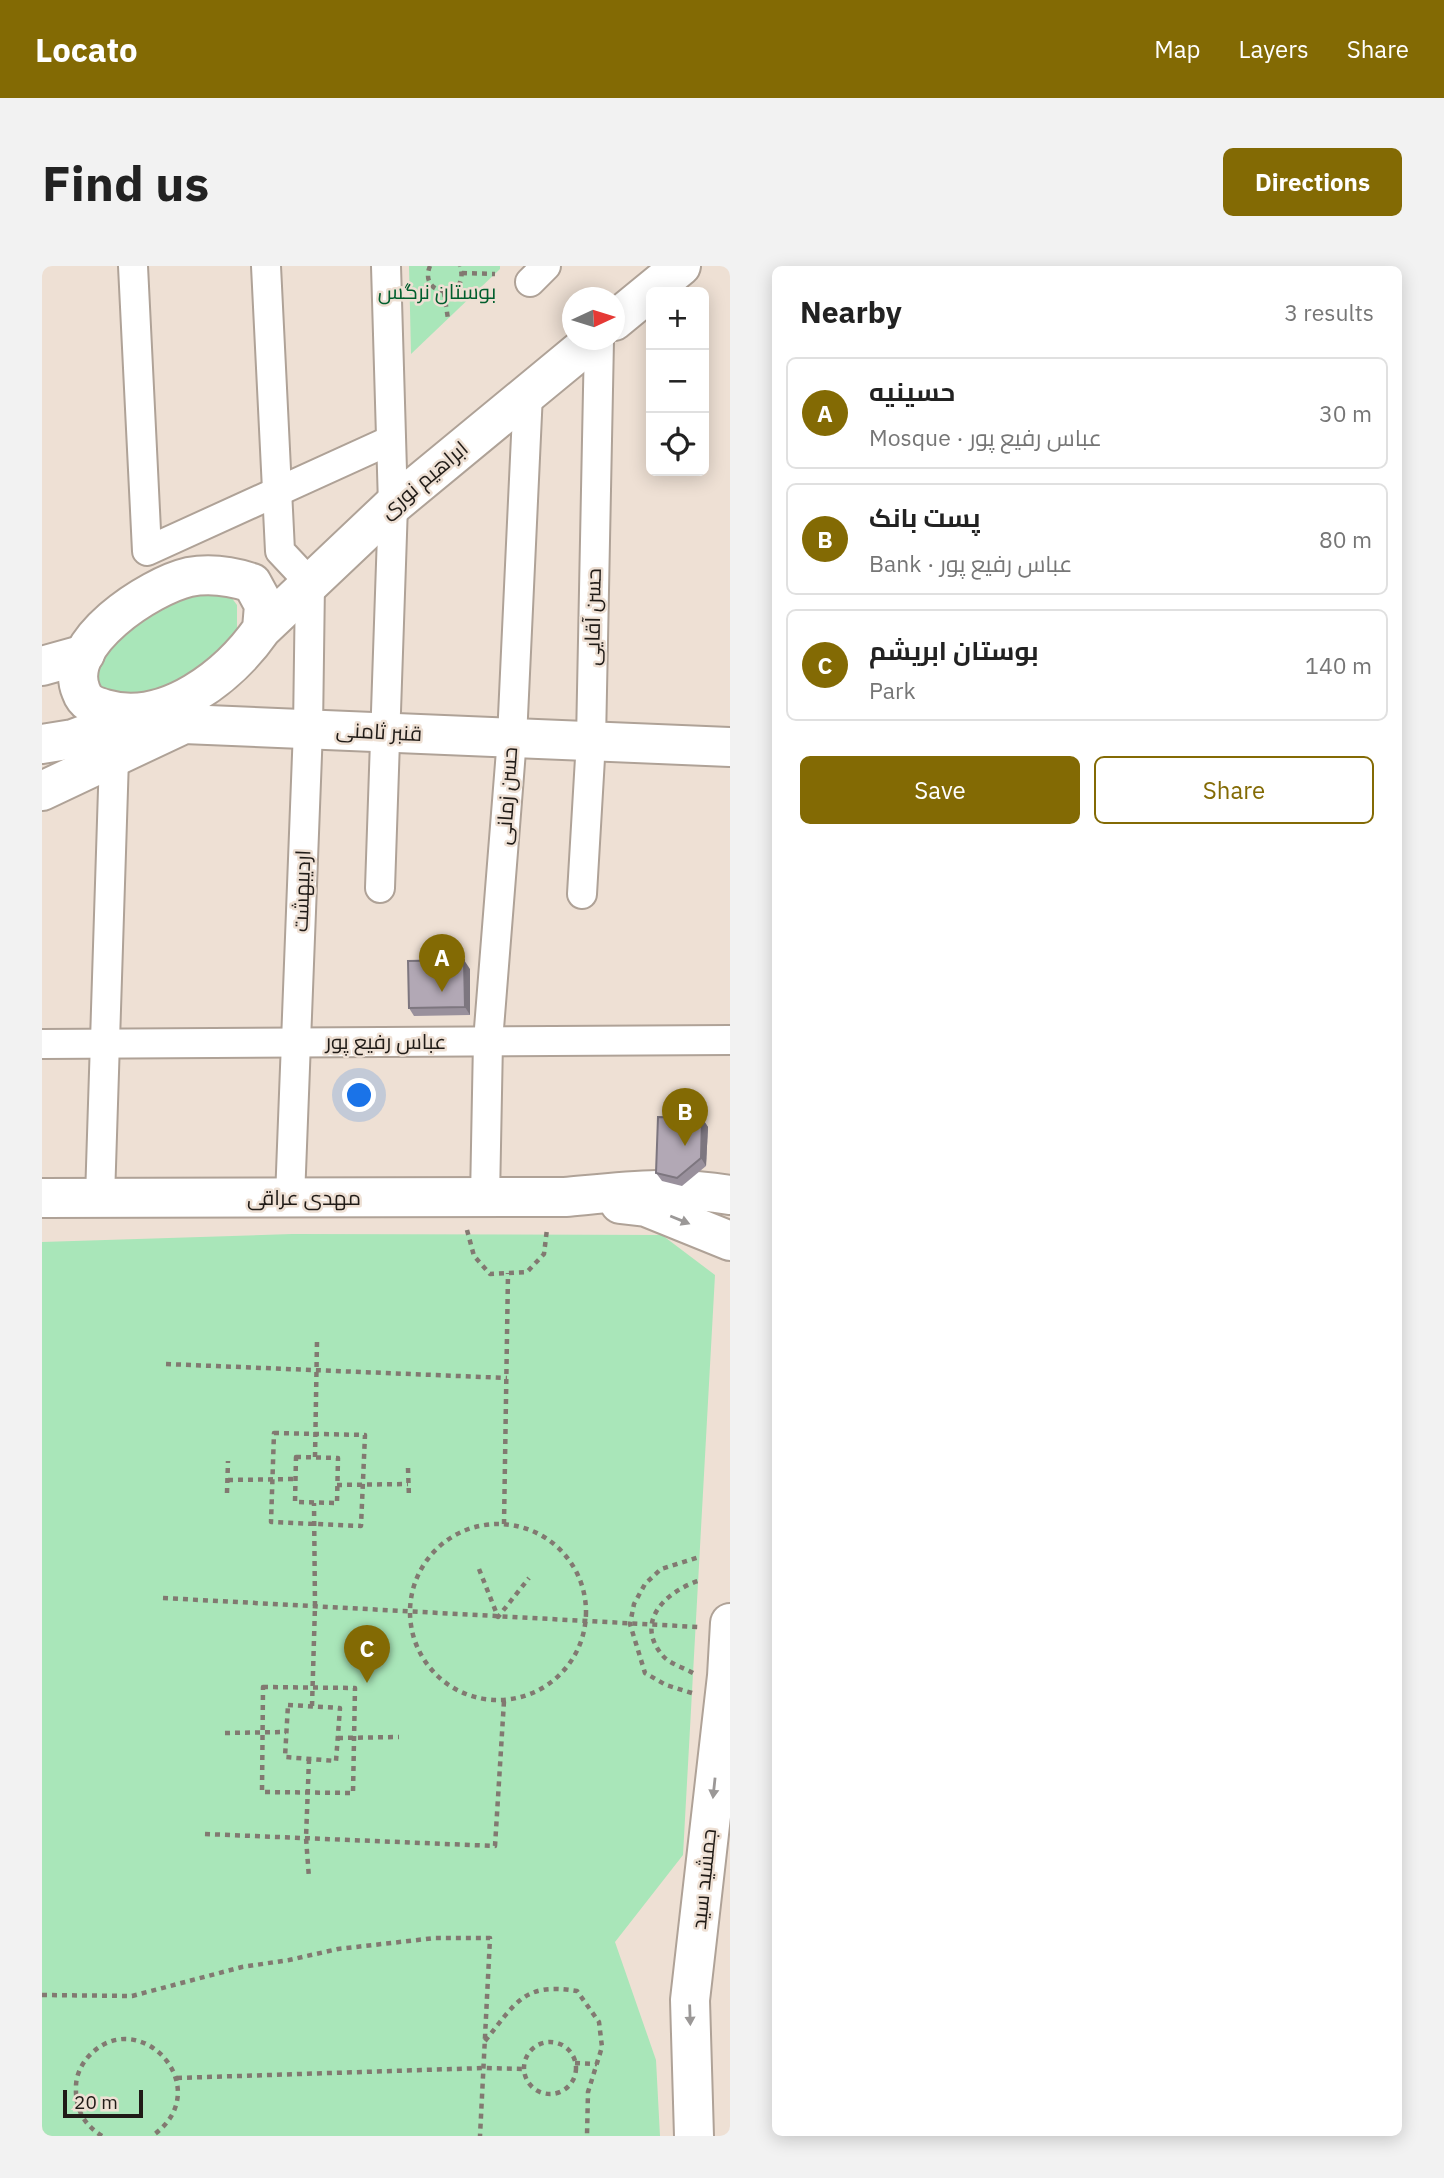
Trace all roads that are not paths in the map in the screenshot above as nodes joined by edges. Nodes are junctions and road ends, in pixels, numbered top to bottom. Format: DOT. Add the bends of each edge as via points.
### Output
graph roads {
  1 [pos="133,266"];
  2 [pos="266,266"];
  3 [pos="386,266"];
  4 [pos="681,266"];
  5 [pos="625,312"];
  6 [pos="581,350"];
  7 [pos="599,350"];
  8 [pos="528,393"];
  9 [pos="391,440"];
  10 [pos="276,493"];
  11 [pos="393,505"];
  12 [pos="280,551"];
  13 [pos="252,583"];
  14 [pos="310,583"];
  15 [pos="262,629"];
  16 [pos="85,654"];
  17 [pos="42,667"];
  18 [pos="140,713"];
  19 [pos="307,729"];
  20 [pos="386,732"];
  21 [pos="512,738"];
  22 [pos="591,741"];
  23 [pos="42,744"];
  24 [pos="730,747"];
  25 [pos="114,758"];
  26 [pos="42,790"];
  27 [pos="380,888"];
  28 [pos="582,894"];
  29 [pos="730,1040"];
  30 [pos="488,1041"];
  31 [pos="296,1042"];
  32 [pos="42,1044"];
  33 [pos="105,1044"];
  34 [pos="730,1195"];
  35 [pos="557,1197"];
  36 [pos="42,1198"];
  37 [pos="100,1198"];
  38 [pos="290,1198"];
  39 [pos="475,1198"];
  40 [pos="730,1241"];
  41 [pos="730,1625"];
  42 [pos="694,2136"];
  1 -- 10 [label="street" via="147,551"];
  2 -- 10 [label="street"];
  3 -- 9 [label="street"];
  4 -- 5 [label="street"];
  6 -- 8 [label="street, ابراهیم نوری"];
  7 -- 22 [label="street, حسن آقایی"];
  8 -- 11 [label="street, ابراهیم نوری"];
  8 -- 21 [label="street, حسن زمانی"];
  9 -- 10 [label="street"];
  9 -- 11 [label="street"];
  10 -- 12 [label="street"];
  11 -- 14 [label="street, ابراهیم نوری"];
  11 -- 20 [label="street"];
  12 -- 13 [label="street"];
  12 -- 14 [label="street"];
  13 -- 15 [label="street" via="264,605"];
  13 -- 16 [label="street" via="228,575 188,577 139,599 100,630"];
  14 -- 15 [label="street, ابراهیم نوری"];
  14 -- 19 [label="street, اردیبهشت"];
  15 -- 18 [label="street, ابراهیم نوری" via="246,652 216,680 171,705"];
  16 -- 17 [label="street"];
  16 -- 18 [label="street" via="77,670 80,692 90,705"];
  18 -- 23 [label="street, ابراهیم نوری" via="74,739"];
  19 -- 20 [label="street, قنبر ثامنی"];
  19 -- 25 [label="street, قنبر ثامنی" via="184,724"];
  19 -- 31 [label="street, اردیبهشت"];
  20 -- 21 [label="street, قنبر ثامنی"];
  20 -- 27 [label="street"];
  21 -- 22 [label="street, قنبر ثامنی"];
  21 -- 30 [label="street, حسن زمانی"];
  22 -- 24 [label="street, قنبر ثامنی"];
  22 -- 28 [label="street, حسن آقایی"];
  25 -- 26 [label="street, قنبر ثامنی"];
  25 -- 33 [label="street"];
  29 -- 30 [label="street, عباس رفیع پور"];
  30 -- 31 [label="street, عباس رفیع پور"];
  30 -- 39 [label="street, حسن زمانی"];
  31 -- 33 [label="street, عباس رفیع پور"];
  31 -- 38 [label="street, اردیبهشت"];
  32 -- 33 [label="street, عباس رفیع پور"];
  33 -- 37 [label="street"];
  34 -- 35 [label="street" via="683,1189"];
  35 -- 39 [label="street, مهدی عراقی"];
  35 -- 40 [label="street, one-way" via="646,1207"];
  36 -- 37 [label="street, مهدی عراقی"];
  37 -- 38 [label="street, مهدی عراقی"];
  38 -- 39 [label="street, مهدی عراقی"];
  41 -- 42 [label="street, جمشید سید, one-way" via="690,2000"];
}
